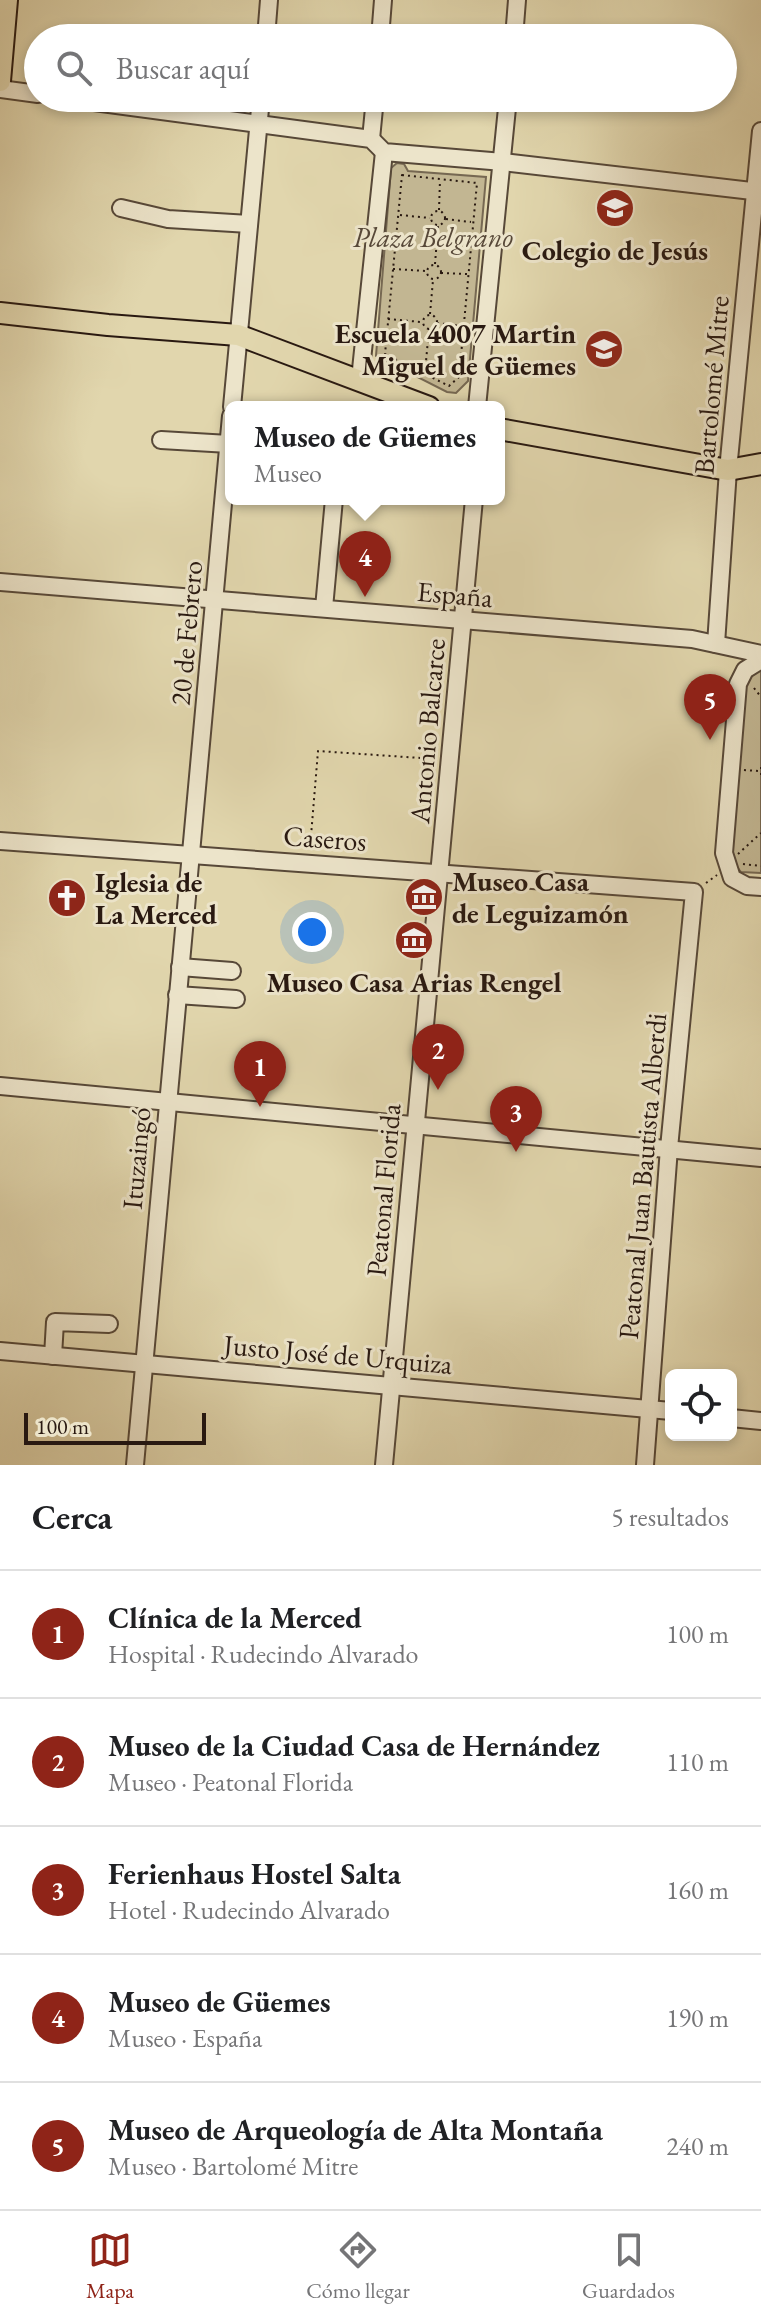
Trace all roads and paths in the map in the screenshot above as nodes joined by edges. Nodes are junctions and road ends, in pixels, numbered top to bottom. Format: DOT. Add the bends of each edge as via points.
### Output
graph roads {
  1 [pos="7,0"];
  2 [pos="269,0"];
  3 [pos="383,0"];
  4 [pos="517,0"];
  5 [pos="267,24"];
  6 [pos="381,24"];
  7 [pos="515,24"];
  8 [pos="0,81"];
  9 [pos="0,89"];
  10 [pos="24,92"];
  11 [pos="161,112"];
  12 [pos="260,112"];
  13 [pos="374,112"];
  14 [pos="507,112"];
  15 [pos="258,126"];
  16 [pos="761,131"];
  17 [pos="371,139"];
  18 [pos="384,152"];
  19 [pos="503,162"];
  20 [pos="441,179"];
  21 [pos="758,192"];
  22 [pos="121,208"];
  23 [pos="439,211"];
  24 [pos="399,215"];
  25 [pos="431,218"];
  26 [pos="445,219"];
  27 [pos="473,222"];
  28 [pos="249,224"];
  29 [pos="438,225"];
  30 [pos="434,265"];
  31 [pos="393,269"];
  32 [pos="427,271"];
  33 [pos="441,273"];
  34 [pos="468,274"];
  35 [pos="433,279"];
  36 [pos="0,313"];
  37 [pos="430,315"];
  38 [pos="388,319"];
  39 [pos="423,322"];
  40 [pos="437,323"];
  41 [pos="463,326"];
  42 [pos="429,329"];
  43 [pos="238,335"];
  44 [pos="425,374"];
  45 [pos="360,379"];
  46 [pos="232,401"];
  47 [pos="414,401"];
  48 [pos="478,401"];
  49 [pos="505,430"];
  50 [pos="161,440"];
  51 [pos="225,444"];
  52 [pos="761,464"];
  53 [pos="728,470"];
  54 [pos="225,488"];
  55 [pos="333,505"];
  56 [pos="473,505"];
  57 [pos="0,582"];
  58 [pos="215,598"];
  59 [pos="324,608"];
  60 [pos="463,621"];
  61 [pos="716,644"];
  62 [pos="761,657"];
  63 [pos="444,760"];
  64 [pos="761,767"];
  65 [pos="738,770"];
  66 [pos="759,771"];
  67 [pos="761,777"];
  68 [pos="0,841"];
  69 [pos="191,855"];
  70 [pos="732,862"];
  71 [pos="308,863"];
  72 [pos="761,866"];
  73 [pos="440,872"];
  74 [pos="761,887"];
  75 [pos="694,892"];
  76 [pos="180,967"];
  77 [pos="232,971"];
  78 [pos="177,995"];
  79 [pos="236,999"];
  80 [pos="0,1086"];
  81 [pos="167,1101"];
  82 [pos="415,1124"];
  83 [pos="669,1148"];
  84 [pos="761,1158"];
  85 [pos="109,1324"];
  86 [pos="0,1351"];
  87 [pos="53,1356"];
  88 [pos="145,1363"];
  89 [pos="392,1384"];
  90 [pos="649,1408"];
  91 [pos="665,1410"];
  92 [pos="737,1419"];
  93 [pos="761,1421"];
  94 [pos="135,1465"];
  95 [pos="384,1465"];
  96 [pos="645,1465"];
  1 -- 8 [label="main road"];
  2 -- 5 [label="street"];
  3 -- 6 [label="street"];
  4 -- 7 [label="street"];
  9 -- 10 [label="street"];
  11 -- 15 [label="street"];
  12 -- 15 [label="street"];
  13 -- 17 [label="street"];
  14 -- 19 [label="street"];
  15 -- 17 [label="street"];
  15 -- 28 [label="street"];
  16 -- 21 [label="street, Bartolomé Mitre"];
  17 -- 18 [label="street"];
  18 -- 19 [label="street"];
  18 -- 45 [label="street"];
  19 -- 21 [label="street"];
  19 -- 48 [label="street"];
  20 -- 23 [label="path"];
  20 -- 24 [label="path" via="402,175"];
  20 -- 27 [label="path" via="477,183"];
  21 -- 53 [label="street, Bartolomé Mitre"];
  22 -- 28 [label="street" via="168,219"];
  23 -- 25 [label="path"];
  23 -- 26 [label="path"];
  24 -- 25 [label="path"];
  24 -- 31 [label="path"];
  25 -- 29 [label="path"];
  26 -- 27 [label="path"];
  26 -- 29 [label="path"];
  27 -- 34 [label="path"];
  28 -- 43 [label="street"];
  29 -- 30 [label="path"];
  30 -- 32 [label="path"];
  30 -- 33 [label="path"];
  31 -- 32 [label="path"];
  31 -- 38 [label="path"];
  32 -- 35 [label="path"];
  33 -- 34 [label="path"];
  33 -- 35 [label="path"];
  34 -- 41 [label="path"];
  35 -- 37 [label="path"];
  36 -- 43 [label="main road"];
  37 -- 39 [label="path"];
  37 -- 40 [label="path"];
  38 -- 39 [label="path"];
  38 -- 44 [label="path" via="385,354"];
  39 -- 42 [label="path"];
  40 -- 41 [label="path"];
  40 -- 42 [label="path"];
  41 -- 44 [label="path" via="459,377 449,386"];
  42 -- 44 [label="path"];
  43 -- 45 [label="main road"];
  43 -- 46 [label="street"];
  45 -- 47 [label="main road"];
  49 -- 53 [label="main road"];
  50 -- 51 [label="street"];
  52 -- 53 [label="main road"];
  53 -- 61 [label="street, Bartolomé Mitre"];
  54 -- 58 [label="street, 20 de Febrero"];
  55 -- 59 [label="street"];
  56 -- 60 [label="street, Antonio Balcarce"];
  57 -- 58 [label="street, España"];
  58 -- 59 [label="street, España"];
  58 -- 69 [label="street, 20 de Febrero"];
  59 -- 60 [label="street, España"];
  60 -- 61 [label="street, España"];
  60 -- 73 [label="street, Antonio Balcarce"];
  61 -- 62 [label="street, España"];
  62 -- 70 [label="street" via="738,684 724,853"];
  63 -- 71 [label="path" via="318,751"];
  64 -- 66 [label="path"];
  65 -- 66 [label="path"];
  66 -- 67 [label="path"];
  68 -- 69 [label="street, Caseros"];
  69 -- 71 [label="street, Caseros"];
  69 -- 76 [label="street, Ituzaingó"];
  70 -- 72 [label="path"];
  70 -- 74 [label="street" via="732,878"];
  71 -- 73 [label="street, Caseros"];
  73 -- 75 [label="street, Caseros"];
  73 -- 82 [label="street, Peatonal Florida"];
  75 -- 83 [label="street, Peatonal Juan Bautista Alberdi"];
  76 -- 77 [label="street"];
  76 -- 78 [label="street, Ituzaingó"];
  78 -- 79 [label="street"];
  78 -- 81 [label="street, Ituzaingó"];
  80 -- 81 [label="street"];
  81 -- 82 [label="street"];
  81 -- 88 [label="street, Ituzaingó"];
  82 -- 83 [label="street"];
  82 -- 89 [label="street, Peatonal Florida"];
  83 -- 84 [label="street"];
  83 -- 90 [label="street, Peatonal Juan Bautista Alberdi"];
  85 -- 87 [label="street" via="55,1322"];
  86 -- 87 [label="street, Justo José de Urquiza"];
  87 -- 88 [label="street, Justo José de Urquiza"];
  88 -- 89 [label="street, Justo José de Urquiza"];
  88 -- 94 [label="street, Ituzaingó"];
  89 -- 90 [label="street, Justo José de Urquiza"];
  89 -- 95 [label="street, Peatonal Florida"];
  90 -- 91 [label="street, Justo José de Urquiza"];
  90 -- 96 [label="street, Peatonal Juan Bautista Alberdi"];
  92 -- 93 [label="street"];
}
